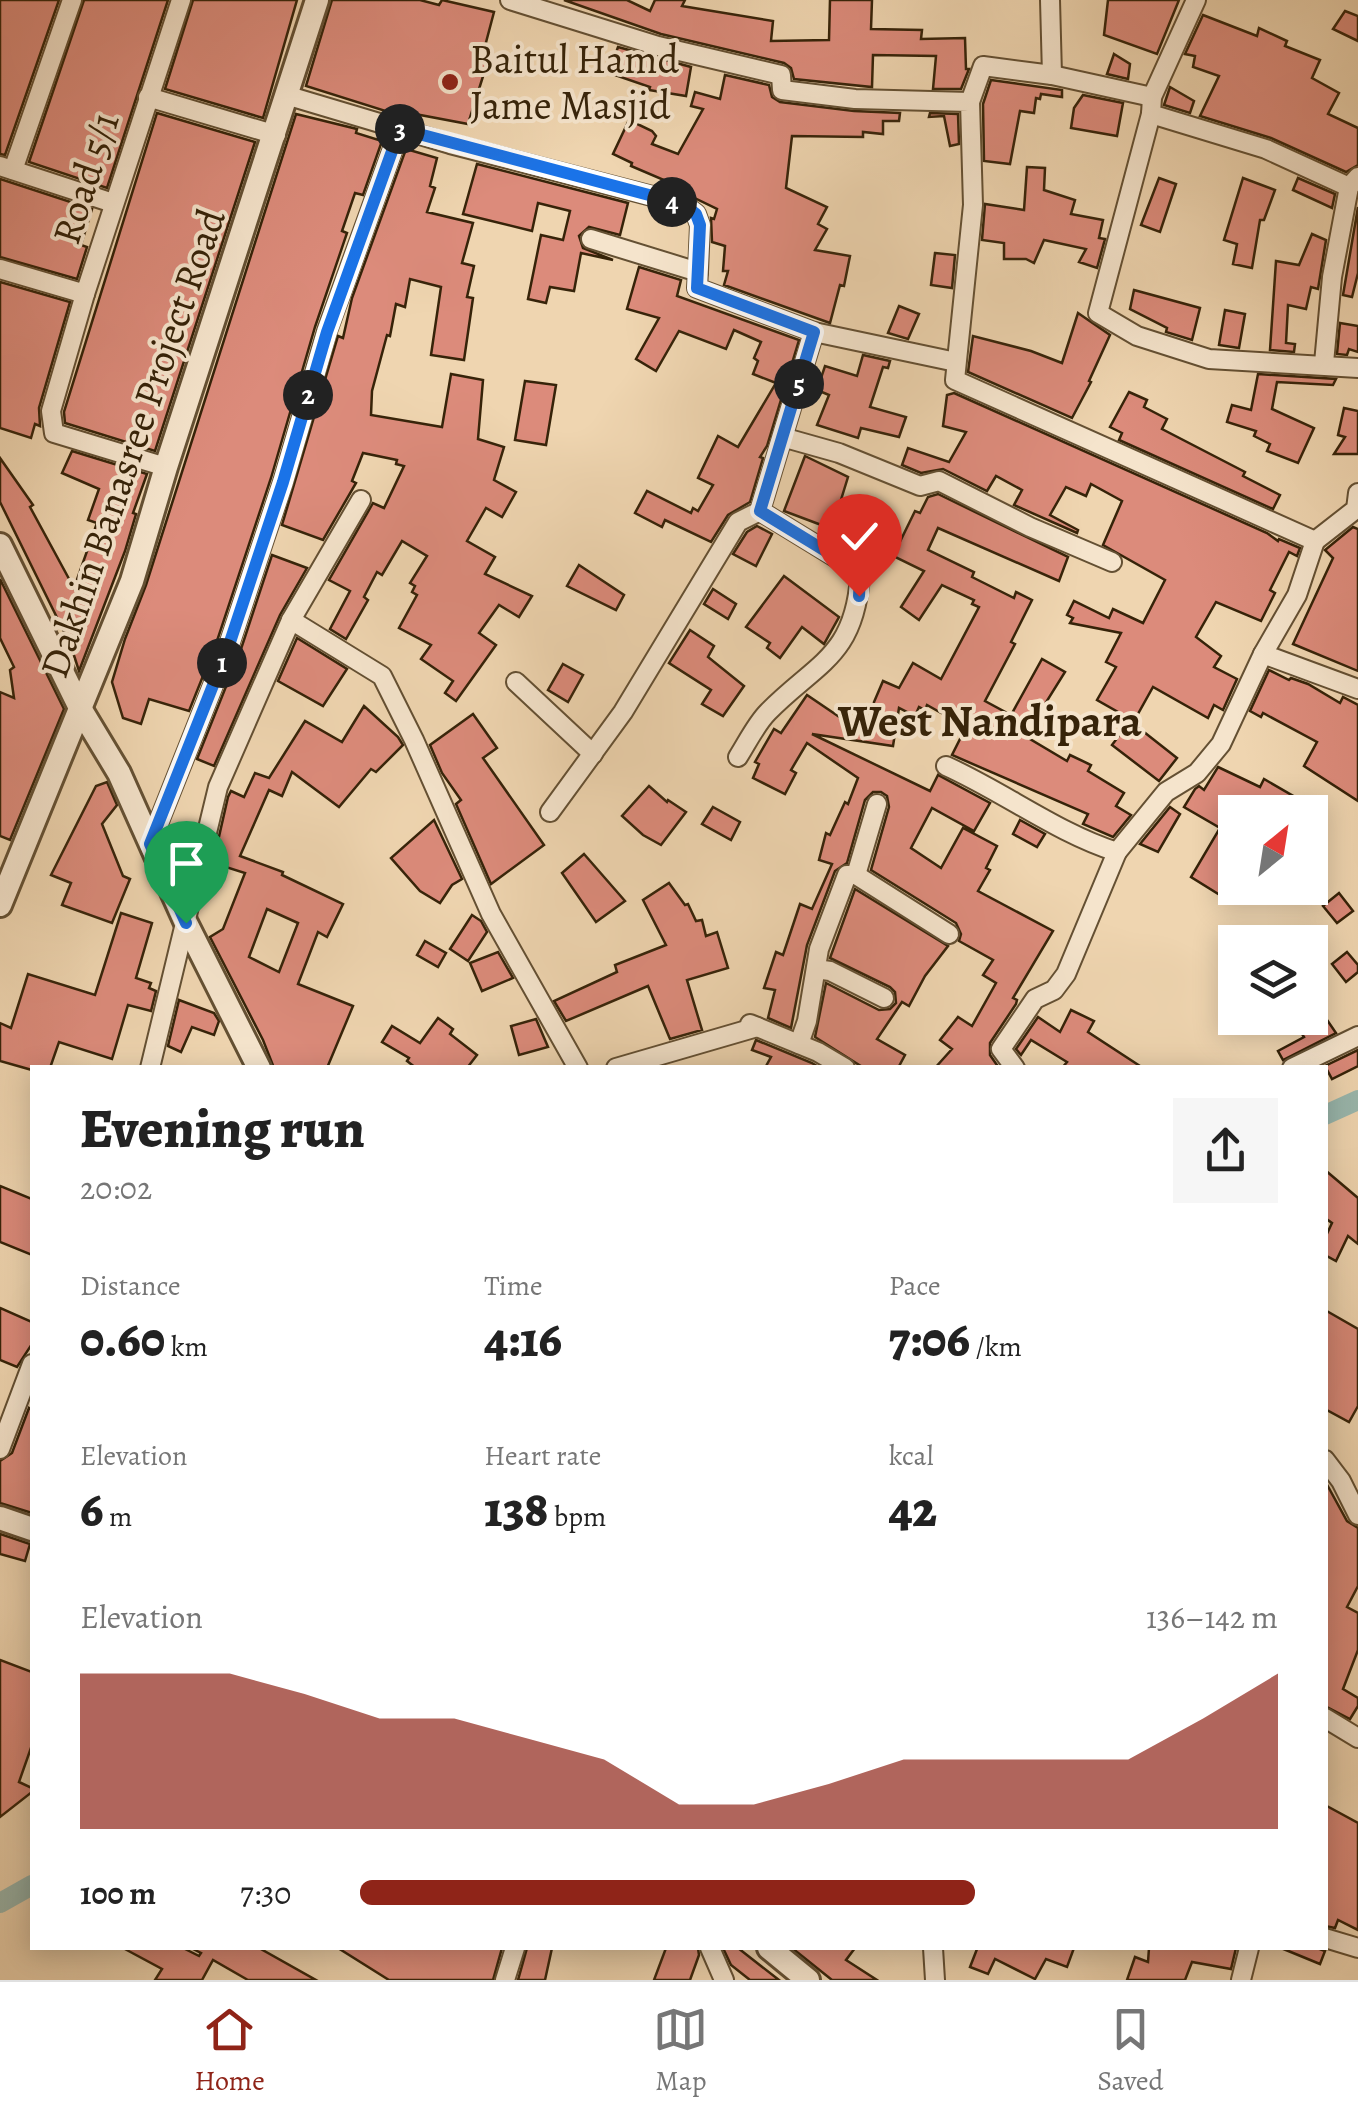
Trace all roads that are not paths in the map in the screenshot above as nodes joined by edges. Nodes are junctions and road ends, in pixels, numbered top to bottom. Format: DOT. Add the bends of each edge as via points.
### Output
graph roads {
  1 [pos="72,0"];
  2 [pos="181,0"];
  3 [pos="317,0"];
  4 [pos="510,0"];
  5 [pos="1050,0"];
  6 [pos="1196,0"];
  7 [pos="1052,75"];
  8 [pos="288,96"];
  9 [pos="148,97"];
  10 [pos="970,102"];
  11 [pos="1152,106"];
  12 [pos="400,129"];
  13 [pos="276,134"];
  14 [pos="6,168"];
  15 [pos="1354,182"];
  16 [pos="113,203"];
  17 [pos="591,240"];
  18 [pos="0,270"];
  19 [pos="698,272"];
  20 [pos="85,294"];
  21 [pos="814,332"];
  22 [pos="956,362"];
  23 [pos="1324,363"];
  24 [pos="1358,368"];
  25 [pos="782,437"];
  26 [pos="166,467"];
  27 [pos="1358,493"];
  28 [pos="360,500"];
  29 [pos="760,511"];
  30 [pos="1315,541"];
  31 [pos="0,545"];
  32 [pos="1112,562"];
  33 [pos="291,620"];
  34 [pos="1263,654"];
  35 [pos="516,682"];
  36 [pos="1358,689"];
  37 [pos="81,710"];
  38 [pos="593,754"];
  39 [pos="738,757"];
  40 [pos="946,766"];
  41 [pos="877,804"];
  42 [pos="550,812"];
  43 [pos="150,844"];
  44 [pos="1118,852"];
  45 [pos="856,875"];
  46 [pos="0,905"];
  47 [pos="186,923"];
  48 [pos="949,934"];
  49 [pos="816,969"];
  50 [pos="884,998"];
  51 [pos="1358,1036"];
  52 [pos="799,1044"];
  53 [pos="151,1065"];
  54 [pos="257,1065"];
  55 [pos="576,1065"];
  56 [pos="625,1065"];
  57 [pos="839,1065"];
  58 [pos="1013,1065"];
  59 [pos="1298,1065"];
  60 [pos="30,1369"];
  61 [pos="0,1449"];
  62 [pos="1328,1464"];
  63 [pos="1358,1514"];
  64 [pos="0,1518"];
  65 [pos="30,1527"];
  66 [pos="1328,1720"];
  67 [pos="1358,1738"];
  68 [pos="1328,1939"];
  69 [pos="1358,1948"];
  70 [pos="514,1950"];
  71 [pos="711,1950"];
  72 [pos="770,1950"];
  73 [pos="933,1950"];
  74 [pos="1248,1950"];
  75 [pos="505,1980"];
  76 [pos="724,1980"];
  77 [pos="808,1980"];
  78 [pos="935,1980"];
  79 [pos="1241,1980"];
  1 -- 14 [label="street"];
  2 -- 9 [label="street, Road 5/1"];
  3 -- 8 [label="street, Dakhin Banasree Project Road"];
  4 -- 10 [label="street" via="780,76 782,90"];
  5 -- 7 [label="street"];
  6 -- 11 [label="street"];
  7 -- 10 [label="street" via="982,66"];
  7 -- 11 [label="street"];
  8 -- 12 [label="street"];
  8 -- 13 [label="street, Dakhin Banasree Project Road"];
  9 -- 13 [label="street"];
  9 -- 16 [label="street, Road 5/1"];
  10 -- 22 [label="street" via="973,204"];
  11 -- 15 [label="street"];
  11 -- 23 [label="street" via="1098,313 1137,336 1209,359"];
  12 -- 19 [label="street" via="683,204 700,225"];
  12 -- 43 [label="street" via="327,332 229,645"];
  13 -- 26 [label="street, Dakhin Banasree Project Road"];
  14 -- 16 [label="street"];
  15 -- 23 [label="street" via="1332,277"];
  16 -- 20 [label="street, Road 5/1"];
  17 -- 19 [label="street"];
  18 -- 20 [label="street, Road 5/1"];
  19 -- 21 [label="street" via="697,288"];
  20 -- 26 [label="street" via="50,426 54,433"];
  21 -- 22 [label="street"];
  21 -- 25 [label="street"];
  22 -- 30 [label="street" via="954,380"];
  23 -- 24 [label="street"];
  25 -- 29 [label="street"];
  25 -- 32 [label="street" via="920,486 939,481"];
  26 -- 37 [label="street, Dakhin Banasree Project Road" via="132,581"];
  27 -- 30 [label="street" via="1356,509"];
  28 -- 33 [label="street"];
  29 -- 38 [label="street" via="738,522"];
  29 -- 39 [label="street" via="850,566 860,577 859,596 852,624 826,664 766,714"];
  30 -- 34 [label="street" via="1297,595"];
  31 -- 37 [label="street"];
  33 -- 47 [label="street" via="218,787"];
  33 -- 55 [label="street" via="382,676 492,914"];
  34 -- 36 [label="street"];
  34 -- 44 [label="street" via="1221,744 1197,773 1166,792"];
  35 -- 38 [label="street"];
  37 -- 43 [label="street"];
  37 -- 46 [label="street, Dakhin Banasree Project Road"];
  38 -- 42 [label="street"];
  40 -- 44 [label="street" via="1088,843"];
  41 -- 45 [label="street"];
  43 -- 47 [label="street"];
  44 -- 58 [label="street" via="1066,974 1054,990 1034,999 1001,1049"];
  45 -- 48 [label="street"];
  45 -- 49 [label="street" via="847,875"];
  47 -- 53 [label="street"];
  47 -- 54 [label="street"];
  49 -- 50 [label="street"];
  49 -- 52 [label="street"];
  51 -- 59 [label="street"];
  52 -- 56 [label="street" via="749,1023"];
  52 -- 57 [label="street"];
  60 -- 61 [label="street"];
  62 -- 63 [label="street"];
  64 -- 65 [label="street"];
  66 -- 67 [label="street"];
  68 -- 69 [label="street"];
  70 -- 75 [label="street"];
  71 -- 76 [label="street"];
  72 -- 77 [label="street"];
  73 -- 78 [label="street"];
  74 -- 79 [label="street"];
}
